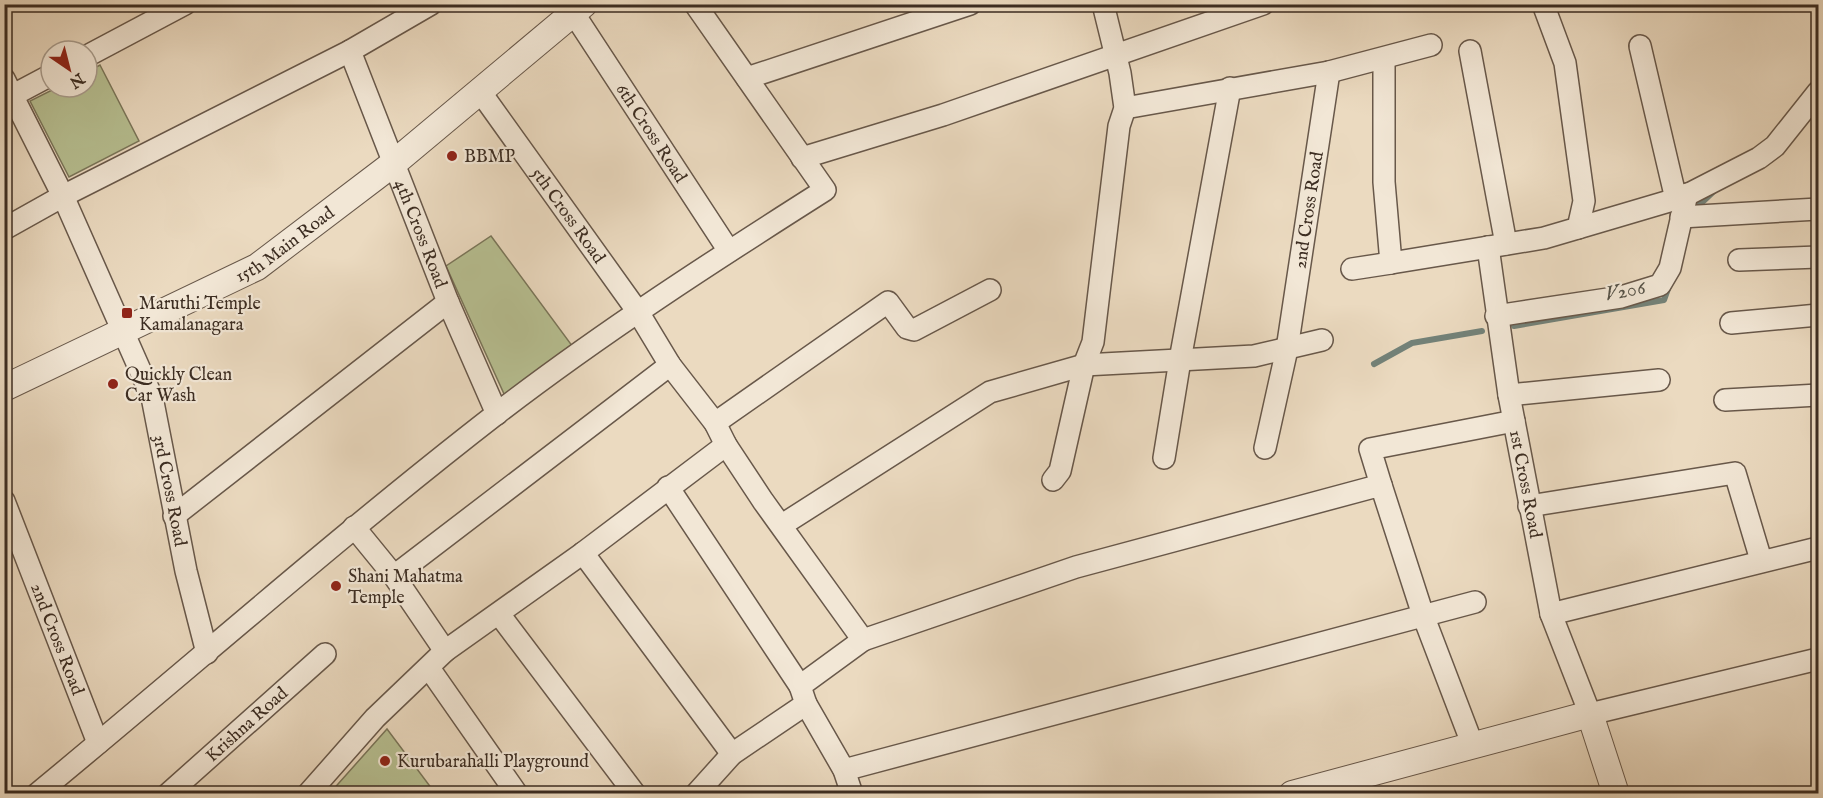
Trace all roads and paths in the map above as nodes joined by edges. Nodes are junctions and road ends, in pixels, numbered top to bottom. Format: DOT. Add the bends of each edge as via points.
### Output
graph roads {
  1 [pos="185,4"];
  2 [pos="431,4"];
  3 [pos="695,4"];
  4 [pos="970,4"];
  5 [pos="1103,4"];
  6 [pos="1263,4"];
  7 [pos="1543,4"];
  8 [pos="579,9"];
  9 [pos="1431,45"];
  10 [pos="1640,46"];
  11 [pos="99,50"];
  12 [pos="350,51"];
  13 [pos="1470,51"];
  14 [pos="1116,56"];
  15 [pos="1384,59"];
  16 [pos="1329,72"];
  17 [pos="747,78"];
  18 [pos="39,80"];
  19 [pos="1230,88"];
  20 [pos="479,90"];
  21 [pos="8,92"];
  22 [pos="1818,93"];
  23 [pos="1125,108"];
  24 [pos="802,158"];
  25 [pos="394,163"];
  26 [pos="63,196"];
  27 [pos="1682,203"];
  28 [pos="1818,209"];
  29 [pos="1578,228"];
  30 [pos="4,229"];
  31 [pos="1497,245"];
  32 [pos="729,251"];
  33 [pos="1818,257"];
  34 [pos="1739,260"];
  35 [pos="1391,263"];
  36 [pos="1353,269"];
  37 [pos="990,290"];
  38 [pos="448,302"];
  39 [pos="638,312"];
  40 [pos="1818,315"];
  41 [pos="1496,316"];
  42 [pos="1731,323"];
  43 [pos="124,331"];
  44 [pos="1322,340"];
  45 [pos="1287,349"];
  46 [pos="1179,360"];
  47 [pos="1084,365"];
  48 [pos="670,366"];
  49 [pos="1659,381"];
  50 [pos="4,388"];
  51 [pos="1509,395"];
  52 [pos="1818,395"];
  53 [pos="1725,400"];
  54 [pos="497,414"];
  55 [pos="1514,421"];
  56 [pos="715,423"];
  57 [pos="726,445"];
  58 [pos="1265,448"];
  59 [pos="1164,458"];
  60 [pos="1053,480"];
  61 [pos="1381,485"];
  62 [pos="668,487"];
  63 [pos="4,501"];
  64 [pos="1528,506"];
  65 [pos="174,516"];
  66 [pos="782,525"];
  67 [pos="354,527"];
  68 [pos="1818,548"];
  69 [pos="583,553"];
  70 [pos="1761,560"];
  71 [pos="394,576"];
  72 [pos="1475,603"];
  73 [pos="499,614"];
  74 [pos="1551,614"];
  75 [pos="1423,615"];
  76 [pos="863,640"];
  77 [pos="445,651"];
  78 [pos="207,653"];
  79 [pos="325,654"];
  80 [pos="1818,659"];
  81 [pos="429,668"];
  82 [pos="803,695"];
  83 [pos="1590,714"];
  84 [pos="98,744"];
  85 [pos="1473,746"];
  86 [pos="732,754"];
  87 [pos="844,770"];
  88 [pos="701,792"];
  89 [pos="37,794"];
  90 [pos="168,794"];
  91 [pos="308,794"];
  92 [pos="517,794"];
  93 [pos="635,794"];
  94 [pos="852,794"];
  95 [pos="1292,794"];
  96 [pos="1616,794"];
  1 -- 11 [label="street"];
  2 -- 12 [label="street"];
  3 -- 17 [label="street"];
  4 -- 17 [label="street"];
  5 -- 14 [label="street"];
  6 -- 14 [label="street"];
  7 -- 29 [label="street" via="1565,63 1584,201"];
  8 -- 20 [label="street, 15th Main Road"];
  8 -- 32 [label="street, 6th Cross Road"];
  9 -- 15 [label="street"];
  10 -- 27 [label="street"];
  12 -- 25 [label="street, 4th Cross Road"];
  12 -- 26 [label="street"];
  13 -- 31 [label="street, 1st Cross Road"];
  14 -- 23 [label="street"];
  14 -- 24 [label="street"];
  15 -- 16 [label="street"];
  15 -- 35 [label="street" via="1384,182"];
  16 -- 19 [label="street"];
  16 -- 45 [label="street, 2nd Cross Road"];
  17 -- 24 [label="street"];
  18 -- 21 [label="street"];
  19 -- 23 [label="street"];
  19 -- 46 [label="street"];
  20 -- 25 [label="street, 15th Main Road"];
  20 -- 39 [label="street, 5th Cross Road"];
  21 -- 26 [label="street, 3rd Cross Road"];
  22 -- 27 [label="street" via="1776,146"];
  23 -- 47 [label="street" via="1119,126 1093,342"];
  24 -- 32 [label="street" via="825,190"];
  25 -- 38 [label="street, 4th Cross Road"];
  25 -- 43 [label="street, 15th Main Road" via="257,267"];
  26 -- 30 [label="street"];
  26 -- 43 [label="street, 3rd Cross Road"];
  27 -- 28 [label="street"];
  27 -- 29 [label="street"];
  27 -- 41 [label="street" via="1670,268 1660,285 1621,297"];
  29 -- 31 [label="street"];
  31 -- 35 [label="street"];
  31 -- 41 [label="street, 1st Cross Road"];
  32 -- 39 [label="street"];
  33 -- 34 [label="street"];
  35 -- 36 [label="street"];
  37 -- 56 [label="street" via="914,330 907,328 888,302"];
  38 -- 54 [label="street, 4th Cross Road"];
  38 -- 65 [label="street"];
  39 -- 48 [label="street, 5th Cross Road"];
  39 -- 54 [label="street"];
  40 -- 42 [label="street"];
  41 -- 51 [label="street, 1st Cross Road"];
  43 -- 50 [label="street, 15th Main Road"];
  43 -- 65 [label="street, 3rd Cross Road" via="152,397"];
  44 -- 45 [label="street"];
  45 -- 46 [label="street" via="1254,356"];
  45 -- 58 [label="street, 2nd Cross Road"];
  46 -- 47 [label="street"];
  46 -- 59 [label="street"];
  47 -- 60 [label="street" via="1060,471"];
  47 -- 66 [label="street" via="990,392"];
  48 -- 56 [label="street, 5th Cross Road"];
  48 -- 71 [label="street"];
  49 -- 51 [label="street"];
  51 -- 55 [label="street, 1st Cross Road"];
  52 -- 53 [label="street"];
  54 -- 67 [label="street"];
  55 -- 61 [label="street" via="1370,449"];
  55 -- 64 [label="street, 1st Cross Road"];
  56 -- 57 [label="street, 5th Cross Road"];
  57 -- 62 [label="street"];
  57 -- 66 [label="street, 5th Cross Road"];
  61 -- 75 [label="street"];
  61 -- 76 [label="street" via="1076,567"];
  62 -- 69 [label="street"];
  62 -- 82 [label="street"];
  63 -- 84 [label="street, 2nd Cross Road"];
  64 -- 70 [label="street" via="1735,473"];
  64 -- 74 [label="street, 1st Cross Road"];
  65 -- 78 [label="street, 3rd Cross Road"];
  66 -- 76 [label="street, 5th Cross Road"];
  67 -- 71 [label="street"];
  67 -- 78 [label="street"];
  68 -- 70 [label="street"];
  69 -- 73 [label="street"];
  69 -- 86 [label="street"];
  70 -- 74 [label="street"];
  71 -- 77 [label="street"];
  72 -- 75 [label="street"];
  73 -- 77 [label="street"];
  73 -- 93 [label="street"];
  74 -- 83 [label="street, 1st Cross Road"];
  75 -- 85 [label="street"];
  75 -- 87 [label="street"];
  76 -- 82 [label="street"];
  77 -- 81 [label="street"];
  78 -- 84 [label="street"];
  79 -- 90 [label="street, Krishna Road"];
  80 -- 83 [label="street"];
  81 -- 91 [label="street" via="375,718"];
  81 -- 92 [label="street"];
  82 -- 86 [label="street"];
  82 -- 87 [label="street"];
  83 -- 85 [label="street"];
  83 -- 96 [label="street, 1st Cross Road"];
  84 -- 89 [label="street"];
  85 -- 95 [label="street"];
  86 -- 88 [label="street"];
  87 -- 94 [label="street"];
}
